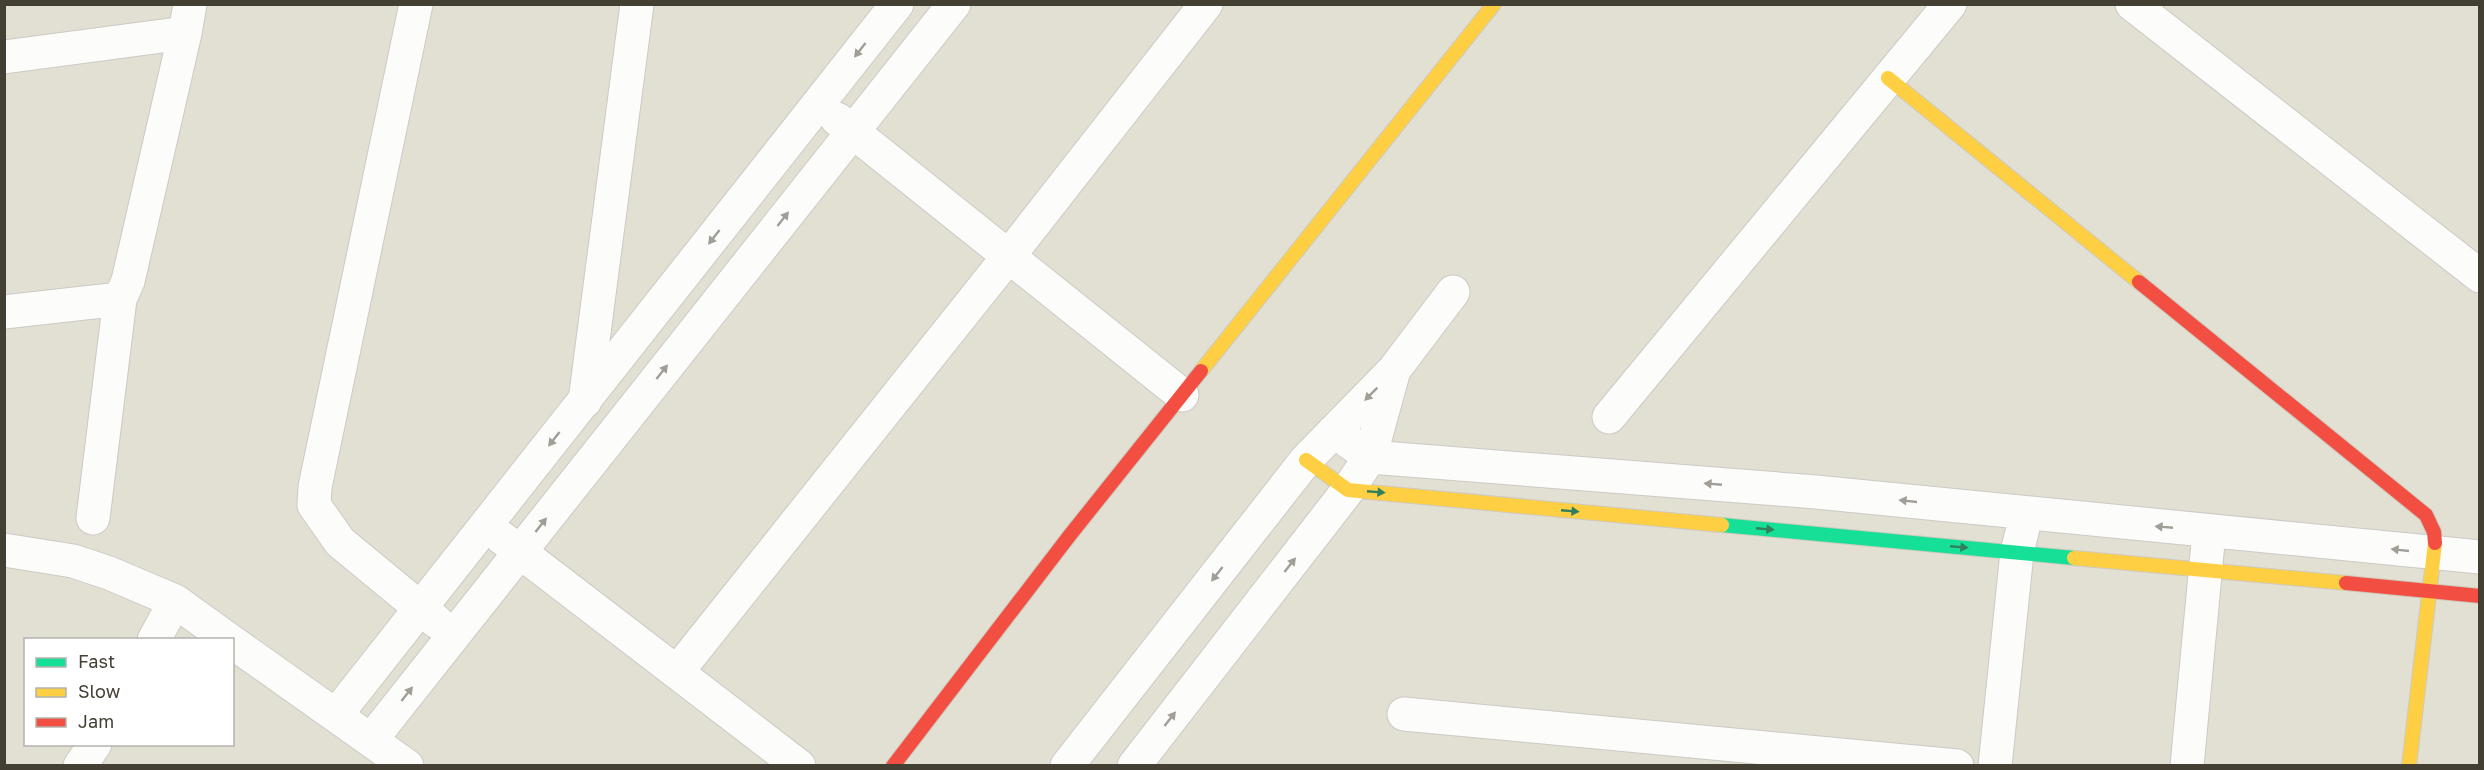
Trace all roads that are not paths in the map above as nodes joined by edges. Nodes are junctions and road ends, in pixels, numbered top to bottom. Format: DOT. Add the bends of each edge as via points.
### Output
graph roads {
  1 [pos="416,4"];
  2 [pos="638,4"];
  3 [pos="897,4"];
  4 [pos="954,4"];
  5 [pos="1206,4"];
  6 [pos="1494,4"];
  7 [pos="1950,4"];
  8 [pos="2132,4"];
  9 [pos="187,19"];
  10 [pos="4,57"];
  11 [pos="1888,78"];
  12 [pos="818,104"];
  13 [pos="852,133"];
  14 [pos="1008,257"];
  15 [pos="2480,276"];
  16 [pos="1453,292"];
  17 [pos="120,299"];
  18 [pos="4,312"];
  19 [pos="1394,370"];
  20 [pos="1182,395"];
  21 [pos="585,401"];
  22 [pos="1609,417"];
  23 [pos="621,423"];
  24 [pos="1334,431"];
  25 [pos="1370,457"];
  26 [pos="1306,460"];
  27 [pos="1348,490"];
  28 [pos="2026,513"];
  29 [pos="93,518"];
  30 [pos="486,526"];
  31 [pos="2209,531"];
  32 [pos="4,550"];
  33 [pos="520,552"];
  34 [pos="2017,552"];
  35 [pos="2435,553"];
  36 [pos="2480,557"];
  37 [pos="2206,571"];
  38 [pos="2428,591"];
  39 [pos="2480,596"];
  40 [pos="175,601"];
  41 [pos="420,609"];
  42 [pos="453,635"];
  43 [pos="155,638"];
  44 [pos="227,638"];
  45 [pos="234,643"];
  46 [pos="677,672"];
  47 [pos="1404,714"];
  48 [pos="336,716"];
  49 [pos="370,740"];
  50 [pos="94,746"];
  51 [pos="80,765"];
  52 [pos="407,765"];
  53 [pos="799,765"];
  54 [pos="893,765"];
  55 [pos="1067,765"];
  56 [pos="1134,765"];
  57 [pos="1957,765"];
  58 [pos="1995,765"];
  59 [pos="2187,765"];
  60 [pos="2409,765"];
  1 -- 41 [label="street" via="314,505 340,542"];
  2 -- 21 [label="street"];
  3 -- 12 [label="street, one-way"];
  4 -- 13 [label="street"];
  5 -- 14 [label="street"];
  6 -- 20 [label="street"];
  7 -- 11 [label="street"];
  8 -- 15 [label="street"];
  9 -- 10 [label="street"];
  9 -- 17 [label="street" via="128,282"];
  11 -- 22 [label="street"];
  11 -- 35 [label="street" via="2426,515 2434,532"];
  12 -- 13 [label="street"];
  12 -- 21 [label="street, one-way"];
  13 -- 14 [label="street"];
  23 -- 13 [label="street, one-way"];
  14 -- 20 [label="street"];
  14 -- 46 [label="street"];
  16 -- 19 [label="street"];
  17 -- 18 [label="street"];
  17 -- 29 [label="street"];
  19 -- 24 [label="street, one-way"];
  19 -- 25 [label="street"];
  20 -- 54 [label="street"];
  21 -- 23 [label="street"];
  21 -- 30 [label="street, one-way"];
  33 -- 23 [label="street, one-way"];
  24 -- 25 [label="street"];
  24 -- 26 [label="street"];
  25 -- 27 [label="street"];
  28 -- 25 [label="street, one-way" via="1804,491"];
  26 -- 27 [label="street"];
  26 -- 55 [label="street, one-way"];
  27 -- 34 [label="street, one-way"];
  56 -- 27 [label="street, one-way"];
  31 -- 28 [label="street, one-way"];
  28 -- 34 [label="street"];
  30 -- 33 [label="street"];
  30 -- 41 [label="street"];
  35 -- 31 [label="street, one-way"];
  31 -- 37 [label="street"];
  32 -- 40 [label="street" via="73,561"];
  33 -- 42 [label="street"];
  33 -- 46 [label="street"];
  34 -- 37 [label="street"];
  34 -- 58 [label="street"];
  35 -- 36 [label="street"];
  35 -- 38 [label="street"];
  37 -- 38 [label="street"];
  37 -- 59 [label="street"];
  38 -- 39 [label="street"];
  38 -- 60 [label="street"];
  40 -- 43 [label="street"];
  40 -- 44 [label="street"];
  41 -- 42 [label="street"];
  41 -- 48 [label="street"];
  49 -- 42 [label="street, one-way"];
  45 -- 48 [label="street"];
  46 -- 53 [label="street"];
  47 -- 57 [label="street"];
  48 -- 49 [label="street"];
  49 -- 52 [label="street"];
  50 -- 51 [label="street"];
}
